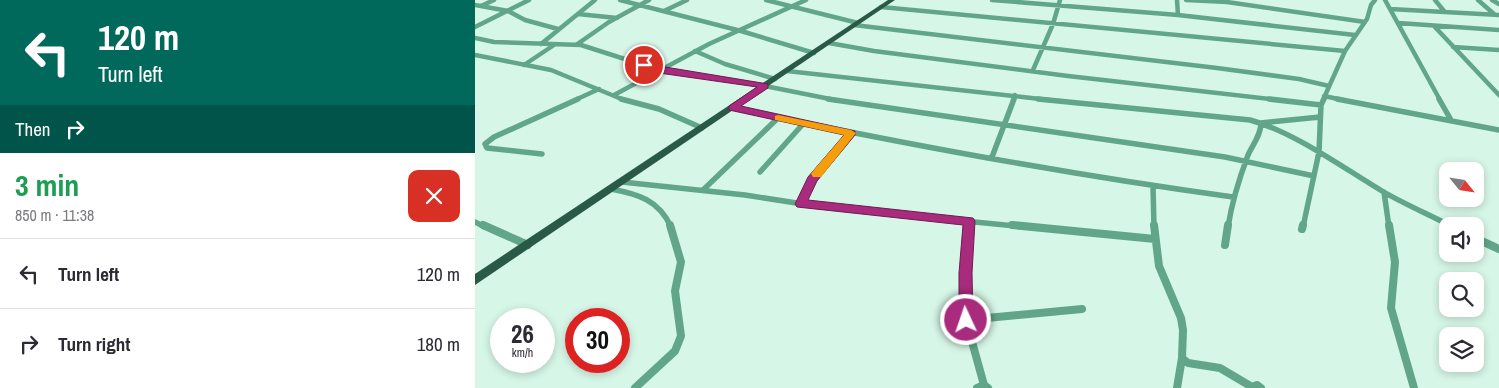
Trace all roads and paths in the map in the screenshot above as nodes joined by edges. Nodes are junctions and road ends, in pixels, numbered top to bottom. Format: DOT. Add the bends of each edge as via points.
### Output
graph roads {
  1 [pos="494,0"];
  2 [pos="529,0"];
  3 [pos="595,0"];
  4 [pos="620,0"];
  5 [pos="649,0"];
  6 [pos="687,0"];
  7 [pos="767,0"];
  8 [pos="806,0"];
  9 [pos="992,0"];
  10 [pos="1177,0"];
  11 [pos="1186,0"];
  12 [pos="1375,0"];
  13 [pos="1385,0"];
  14 [pos="1435,0"];
  15 [pos="1478,0"];
  16 [pos="1492,0"];
  17 [pos="887,2"];
  18 [pos="1059,3"];
  19 [pos="1499,4"];
  20 [pos="481,6"];
  21 [pos="640,6"];
  22 [pos="475,7"];
  23 [pos="791,7"];
  24 [pos="1390,9"];
  25 [pos="508,11"];
  26 [pos="663,11"];
  27 [pos="1444,11"];
  28 [pos="578,14"];
  29 [pos="1497,14"];
  30 [pos="1177,15"];
  31 [pos="617,18"];
  32 [pos="1365,22"];
  33 [pos="1398,23"];
  34 [pos="856,24"];
  35 [pos="1053,24"];
  36 [pos="1435,26"];
  37 [pos="475,27"];
  38 [pos="558,29"];
  39 [pos="1499,30"];
  40 [pos="741,31"];
  41 [pos="1355,35"];
  42 [pos="475,38"];
  43 [pos="829,43"];
  44 [pos="541,44"];
  45 [pos="554,45"];
  46 [pos="576,45"];
  47 [pos="1044,46"];
  48 [pos="1453,47"];
  49 [pos="1493,50"];
  50 [pos="1499,50"];
  51 [pos="1345,51"];
  52 [pos="695,52"];
  53 [pos="814,53"];
  54 [pos="475,55"];
  55 [pos="1499,56"];
  56 [pos="524,65"];
  57 [pos="659,70"];
  58 [pos="1033,70"];
  59 [pos="787,71"];
  60 [pos="775,79"];
  61 [pos="765,86"];
  62 [pos="1329,86"];
  63 [pos="599,89"];
  64 [pos="614,95"];
  65 [pos="1015,95"];
  66 [pos="1324,96"];
  67 [pos="1499,96"];
  68 [pos="1321,105"];
  69 [pos="733,108"];
  70 [pos="1320,117"];
  71 [pos="778,118"];
  72 [pos="1451,120"];
  73 [pos="1261,123"];
  74 [pos="803,124"];
  75 [pos="1003,125"];
  76 [pos="702,128"];
  77 [pos="1499,130"];
  78 [pos="851,133"];
  79 [pos="1319,152"];
  80 [pos="542,154"];
  81 [pos="992,157"];
  82 [pos="1245,162"];
  83 [pos="760,172"];
  84 [pos="1314,176"];
  85 [pos="622,182"];
  86 [pos="1153,186"];
  87 [pos="611,189"];
  88 [pos="703,190"];
  89 [pos="1384,192"];
  90 [pos="1233,197"];
  91 [pos="801,204"];
  92 [pos="1439,220"];
  93 [pos="969,221"];
  94 [pos="475,222"];
  95 [pos="1302,229"];
  96 [pos="1155,239"];
  97 [pos="1484,242"];
  98 [pos="528,244"];
  99 [pos="1225,245"];
  100 [pos="1499,249"];
  101 [pos="475,280"];
  102 [pos="1082,309"];
  103 [pos="966,320"];
  104 [pos="1182,358"];
  105 [pos="983,387"];
  106 [pos="635,388"];
  107 [pos="1177,388"];
  108 [pos="1261,388"];
  109 [pos="1413,388"];
  1 -- 20 [label="street"];
  2 -- 25 [label="street"];
  3 -- 28 [label="street"];
  4 -- 21 [label="street"];
  5 -- 21 [label="street"];
  6 -- 26 [label="street"];
  7 -- 23 [label="street"];
  8 -- 23 [label="street"];
  9 -- 18 [label="street"];
  10 -- 30 [label="street"];
  11 -- 32 [label="street" via="1227,2"];
  12 -- 32 [label="street"];
  13 -- 24 [label="street"];
  14 -- 27 [label="street"];
  15 -- 29 [label="street"];
  16 -- 19 [label="street"];
  17 -- 34 [label="main road"];
  17 -- 35 [label="street"];
  18 -- 30 [label="street"];
  18 -- 35 [label="street"];
  20 -- 22 [label="street"];
  20 -- 25 [label="street"];
  21 -- 26 [label="street"];
  21 -- 31 [label="street"];
  23 -- 34 [label="street"];
  23 -- 40 [label="street"];
  24 -- 27 [label="street"];
  24 -- 33 [label="street"];
  25 -- 37 [label="street"];
  25 -- 38 [label="street" via="525,20"];
  26 -- 40 [label="street"];
  27 -- 29 [label="street"];
  28 -- 31 [label="street"];
  28 -- 38 [label="street"];
  30 -- 41 [label="street"];
  31 -- 46 [label="street"];
  32 -- 41 [label="street"];
  33 -- 36 [label="street"];
  33 -- 72 [label="street"];
  34 -- 43 [label="main road"];
  34 -- 47 [label="street"];
  35 -- 47 [label="street"];
  35 -- 51 [label="street"];
  36 -- 39 [label="street"];
  36 -- 48 [label="street"];
  38 -- 44 [label="street"];
  40 -- 52 [label="street"];
  40 -- 53 [label="street"];
  41 -- 51 [label="street"];
  42 -- 44 [label="street"];
  43 -- 53 [label="main road"];
  43 -- 58 [label="street"];
  44 -- 45 [label="street"];
  45 -- 46 [label="street"];
  45 -- 56 [label="street"];
  46 -- 57 [label="street"];
  47 -- 58 [label="street"];
  47 -- 62 [label="street" via="1299,79"];
  48 -- 49 [label="street"];
  48 -- 67 [label="street"];
  49 -- 50 [label="street"];
  49 -- 55 [label="street"];
  51 -- 62 [label="street"];
  52 -- 57 [label="street"];
  52 -- 60 [label="street"];
  53 -- 59 [label="main road"];
  54 -- 56 [label="street"];
  56 -- 63 [label="street" via="551,70"];
  57 -- 61 [label="street"];
  57 -- 64 [label="street"];
  58 -- 68 [label="street"];
  59 -- 60 [label="main road"];
  59 -- 65 [label="street"];
  60 -- 61 [label="main road"];
  61 -- 69 [label="main road"];
  61 -- 75 [label="street" via="830,100"];
  62 -- 66 [label="street"];
  63 -- 64 [label="street"];
  63 -- 80 [label="street" via="485,144 487,148"];
  64 -- 76 [label="street" via="659,109"];
  65 -- 73 [label="street" via="1244,118"];
  65 -- 75 [label="street"];
  66 -- 68 [label="street"];
  66 -- 72 [label="street"];
  68 -- 70 [label="street"];
  69 -- 71 [label="street"];
  69 -- 76 [label="main road"];
  70 -- 73 [label="street"];
  70 -- 79 [label="street"];
  71 -- 74 [label="street"];
  71 -- 88 [label="street"];
  72 -- 77 [label="street"];
  73 -- 79 [label="street"];
  73 -- 82 [label="street" via="1261,132"];
  74 -- 78 [label="street"];
  74 -- 83 [label="street"];
  75 -- 81 [label="street"];
  75 -- 82 [label="street"];
  76 -- 85 [label="main road"];
  78 -- 81 [label="street"];
  78 -- 91 [label="street" via="812,180"];
  79 -- 84 [label="street"];
  79 -- 89 [label="street"];
  81 -- 86 [label="street"];
  82 -- 84 [label="street"];
  82 -- 90 [label="street"];
  84 -- 95 [label="street"];
  85 -- 87 [label="main road"];
  85 -- 88 [label="street"];
  86 -- 90 [label="street"];
  86 -- 96 [label="street"];
  87 -- 98 [label="main road"];
  87 -- 106 [label="street" via="646,196 658,206 671,224 681,262 675,290 682,332 680,343"];
  88 -- 91 [label="street"];
  89 -- 92 [label="street"];
  89 -- 109 [label="street" via="1395,262 1391,308"];
  90 -- 99 [label="street"];
  91 -- 93 [label="street"];
  93 -- 96 [label="street"];
  93 -- 103 [label="street"];
  94 -- 98 [label="street"];
  96 -- 104 [label="street" via="1159,266 1181,318"];
  97 -- 100 [label="street"];
  98 -- 101 [label="main road"];
  102 -- 103 [label="street"];
  103 -- 105 [label="street"];
  104 -- 107 [label="street"];
  104 -- 108 [label="street" via="1188,363 1220,368 1251,387"];
}
